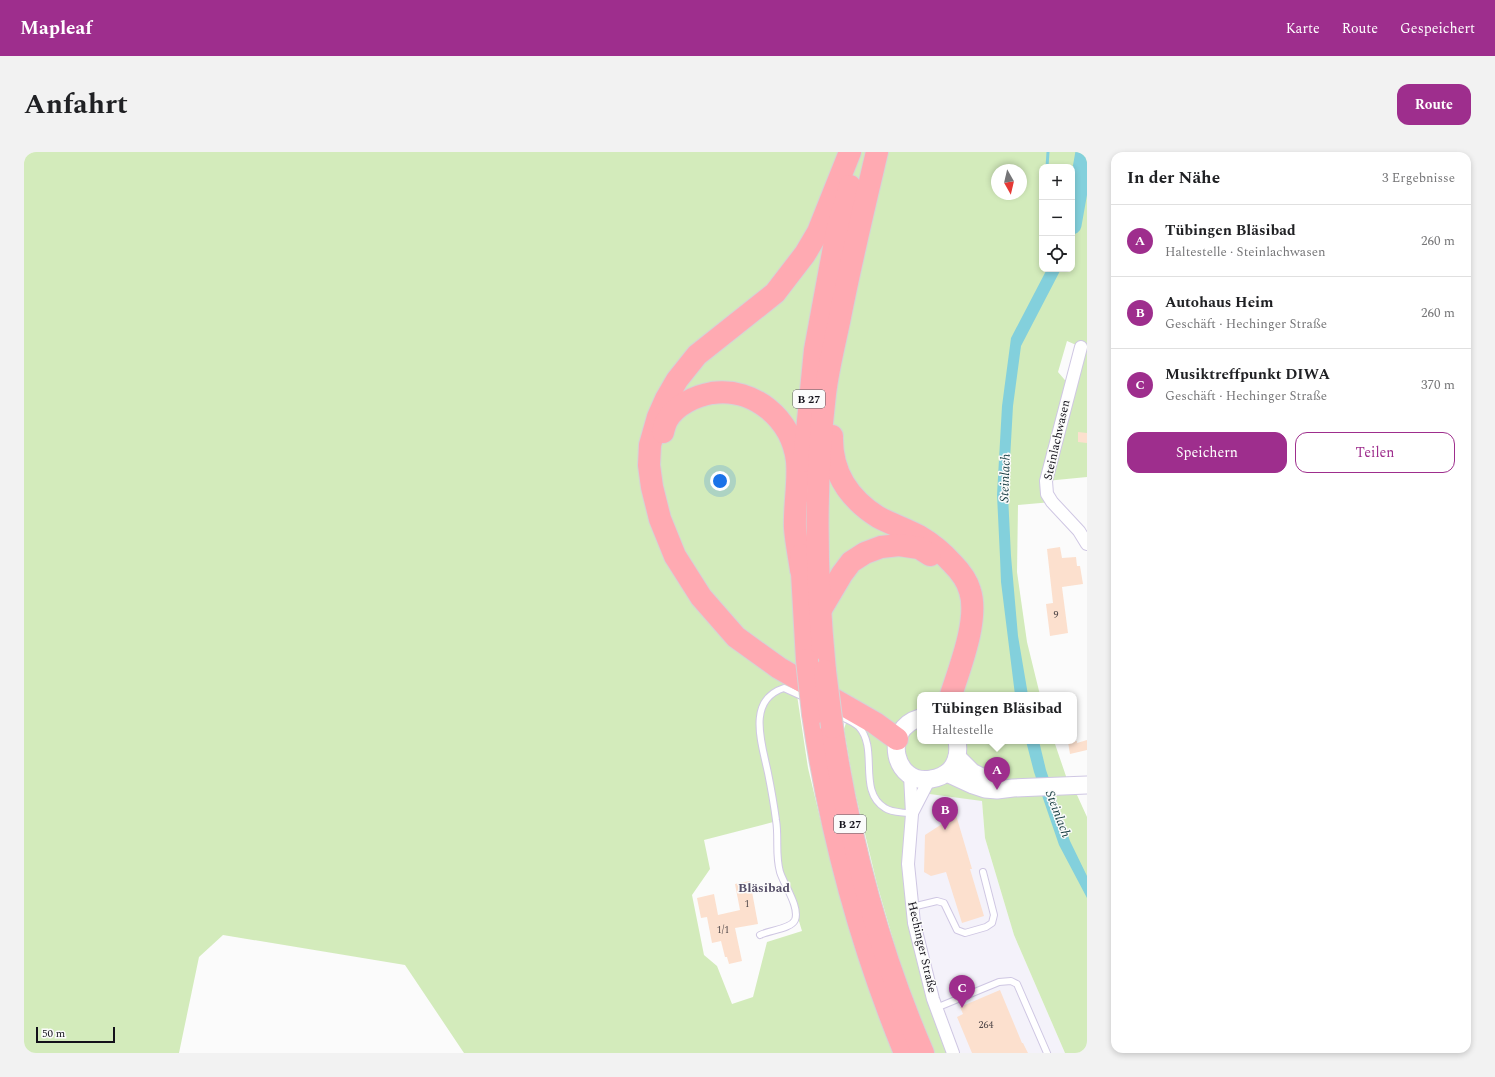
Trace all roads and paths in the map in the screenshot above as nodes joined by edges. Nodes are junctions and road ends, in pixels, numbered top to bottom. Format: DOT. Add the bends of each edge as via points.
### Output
graph roads {
  1 [pos="850,152"];
  2 [pos="860,152"];
  3 [pos="877,152"];
  4 [pos="835,341"];
  5 [pos="1081,347"];
  6 [pos="1087,544"];
  7 [pos="801,570"];
  8 [pos="820,611"];
  9 [pos="943,692"];
  10 [pos="952,692"];
  11 [pos="817,708"];
  12 [pos="908,727"];
  13 [pos="957,749"];
  14 [pos="947,773"];
  15 [pos="910,775"];
  16 [pos="929,780"];
  17 [pos="1087,785"];
  18 [pos="1019,788"];
  19 [pos="912,814"];
  20 [pos="983,872"];
  21 [pos="912,907"];
  22 [pos="760,935"];
  23 [pos="936,1008"];
  24 [pos="905,1053"];
  25 [pos="923,1053"];
  26 [pos="953,1053"];
  27 [pos="1047,1053"];
  1 -- 12 [label="highway" via="818,232 805,254 775,293 697,355 677,380 658,417 650,445 649,465 660,519 675,556 701,597 736,637 779,668 875,723"];
  2 -- 7 [label="highway, B 27" via="837,231 815,350 804,446"];
  3 -- 4 [label="highway, B 27" via="856,236"];
  4 -- 8 [label="highway, B 27" via="826,393 821,446 818,522"];
  4 -- 10 [label="highway" via="831,448 836,469 845,488 856,500 878,516 919,536 946,556 962,573 970,592 970,632"];
  5 -- 6 [label="street, Steinlachwasen" via="1046,481 1047,494 1052,502 1079,531"];
  7 -- 11 [label="highway, B 27, bridge" via="807,660"];
  7 -- 12 [label="highway" via="795,527 797,461 792,440 781,421 764,406 747,396 725,392 701,395 682,404 667,420 658,444 661,498 670,532 689,570 707,596 738,629 778,659 874,714"];
  8 -- 9 [label="highway" via="842,574 852,562 865,553 881,547 899,545 919,548 942,562 955,578 962,593 964,613 962,635"];
  8 -- 25 [label="highway, B 27, bridge" via="832,727 860,867 892,972"];
  11 -- 19 [label="lane" via="856,725 862,731 868,749 872,789 877,800 890,810"];
  11 -- 22 [label="lane" via="784,688 765,700 759,717 761,745 777,821 778,864 796,912 795,921 787,928"];
  11 -- 24 [label="highway, B 27" via="825,787 849,892 882,993"];
  12 -- 15 [label="street" via="896,749 897,759"];
  13 -- 14 [label="street" via="955,763"];
  13 -- 18 [label="street" via="968,768 977,775"];
  14 -- 16 [label="street"];
  14 -- 18 [label="street" via="985,789"];
  15 -- 16 [label="street"];
  15 -- 19 [label="street, Hechinger Straße"];
  16 -- 19 [label="street, Hechinger Straße"];
  17 -- 18 [label="street"];
  19 -- 21 [label="street, Hechinger Straße" via="908,864"];
  20 -- 21 [label="lane" via="994,915 992,923 986,928 965,932 957,930 944,903 937,901"];
  21 -- 23 [label="street, Hechinger Straße" via="921,954"];
  23 -- 26 [label="street, Hechinger Straße"];
  23 -- 27 [label="lane" via="999,982 1011,981 1017,984"];
}
